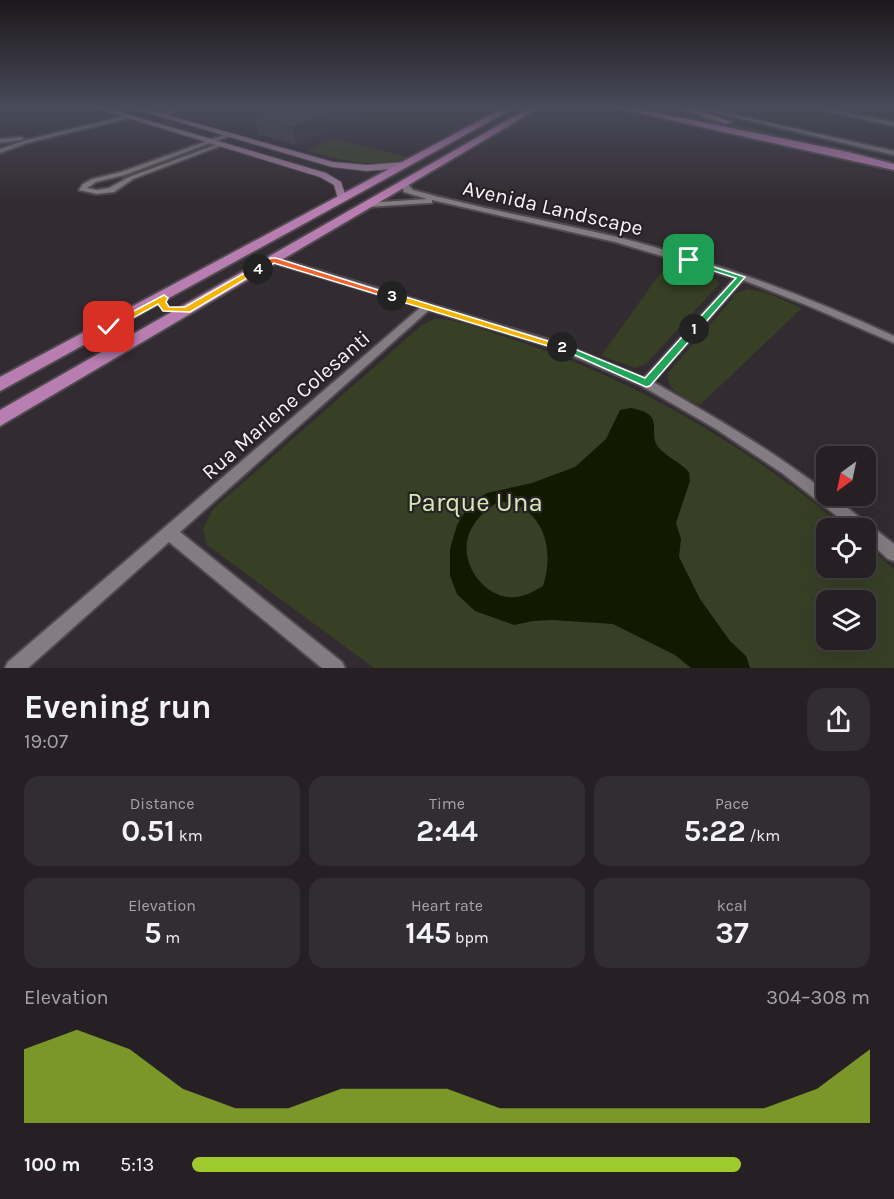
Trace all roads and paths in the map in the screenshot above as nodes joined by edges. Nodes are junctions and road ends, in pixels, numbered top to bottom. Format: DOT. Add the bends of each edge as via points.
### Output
graph roads {
  1 [pos="35,139"];
  2 [pos="201,139"];
  3 [pos="218,139"];
  4 [pos="244,139"];
  5 [pos="453,139"];
  6 [pos="480,139"];
  7 [pos="766,139"];
  8 [pos="792,139"];
  9 [pos="833,139"];
  10 [pos="210,142"];
  11 [pos="220,145"];
  12 [pos="0,151"];
  13 [pos="894,153"];
  14 [pos="178,154"];
  15 [pos="188,157"];
  16 [pos="859,158"];
  17 [pos="405,165"];
  18 [pos="894,167"];
  19 [pos="423,172"];
  20 [pos="405,183"];
  21 [pos="342,200"];
  22 [pos="440,200"];
  23 [pos="367,205"];
  24 [pos="274,260"];
  25 [pos="741,277"];
  26 [pos="164,298"];
  27 [pos="428,306"];
  28 [pos="187,310"];
  29 [pos="894,340"];
  30 [pos="646,383"];
  31 [pos="0,385"];
  32 [pos="0,419"];
  33 [pos="850,518"];
  34 [pos="170,533"];
  35 [pos="876,539"];
  36 [pos="894,554"];
  37 [pos="14,668"];
  38 [pos="336,668"];
  1 -- 12 [label="street"];
  2 -- 10 [label="street"];
  3 -- 10 [label="street"];
  4 -- 17 [label="street" via="332,164 367,168"];
  5 -- 17 [label="main road"];
  6 -- 19 [label="main road"];
  7 -- 16 [label="main road"];
  8 -- 16 [label="main road"];
  9 -- 13 [label="street"];
  10 -- 11 [label="street"];
  10 -- 14 [label="street"];
  11 -- 15 [label="street"];
  11 -- 21 [label="street" via="323,175 338,184"];
  14 -- 15 [label="street"];
  14 -- 15 [label="street" via="88,183 83,190 111,190 126,180"];
  16 -- 18 [label="main road"];
  17 -- 19 [label="main road"];
  17 -- 21 [label="main road"];
  19 -- 20 [label="main road"];
  20 -- 22 [label="street, Avenida Landscape" via="410,192"];
  20 -- 23 [label="main road"];
  21 -- 26 [label="main road"];
  22 -- 23 [label="street, Avenida Landscape"];
  22 -- 25 [label="street, Avenida Landscape" via="624,241"];
  23 -- 24 [label="main road"];
  24 -- 27 [label="street"];
  24 -- 28 [label="main road"];
  25 -- 29 [label="street, Avenida Landscape"];
  25 -- 30 [label="street"];
  26 -- 28 [label="main road" via="166,309"];
  26 -- 31 [label="main road"];
  27 -- 30 [label="street" via="556,345"];
  27 -- 34 [label="street, Rua Marlene Colesanti"];
  28 -- 32 [label="main road"];
  30 -- 33 [label="street" via="787,469"];
  34 -- 37 [label="street, Rua Marlene Colesanti"];
  34 -- 38 [label="street"];
  35 -- 36 [label="street"];
}
